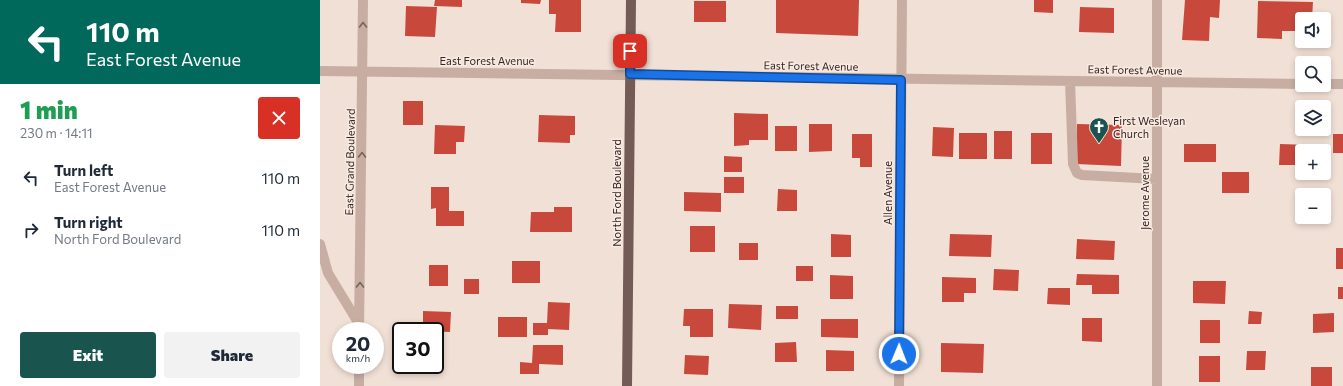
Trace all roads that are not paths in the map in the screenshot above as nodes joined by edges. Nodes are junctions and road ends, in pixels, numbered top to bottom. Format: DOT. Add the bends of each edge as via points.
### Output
graph roads {
  1 [pos="363,0"];
  2 [pos="631,0"];
  3 [pos="902,0"];
  4 [pos="1157,0"];
  5 [pos="320,71"];
  6 [pos="363,72"];
  7 [pos="630,74"];
  8 [pos="901,80"];
  9 [pos="1070,81"];
  10 [pos="1156,82"];
  11 [pos="1295,84"];
  12 [pos="1331,84"];
  13 [pos="1343,84"];
  14 [pos="1156,179"];
  15 [pos="320,244"];
  16 [pos="356,322"];
  17 [pos="359,322"];
  18 [pos="359,374"];
  19 [pos="359,386"];
  20 [pos="627,386"];
  21 [pos="899,386"];
  22 [pos="1157,386"];
  6 -- 1 [label="street, East Grand Boulevard, one-way"];
  2 -- 7 [label="main road, North Ford Boulevard"];
  3 -- 8 [label="street, Allen Avenue"];
  4 -- 10 [label="street, Jerome Avenue"];
  5 -- 6 [label="street, East Forest Avenue"];
  6 -- 7 [label="street, East Forest Avenue"];
  17 -- 6 [label="street, East Grand Boulevard, one-way"];
  7 -- 8 [label="street, East Forest Avenue"];
  7 -- 20 [label="main road, North Ford Boulevard"];
  8 -- 9 [label="street, East Forest Avenue"];
  8 -- 21 [label="street, Allen Avenue"];
  9 -- 10 [label="street, East Forest Avenue"];
  9 -- 14 [label="street" via="1073,164 1077,173"];
  10 -- 11 [label="street, East Forest Avenue"];
  10 -- 14 [label="street, Jerome Avenue"];
  12 -- 13 [label="street"];
  14 -- 22 [label="street, Jerome Avenue"];
  15 -- 16 [label="street, East Grand Boulevard" via="328,273"];
  18 -- 19 [label="street"];
}
